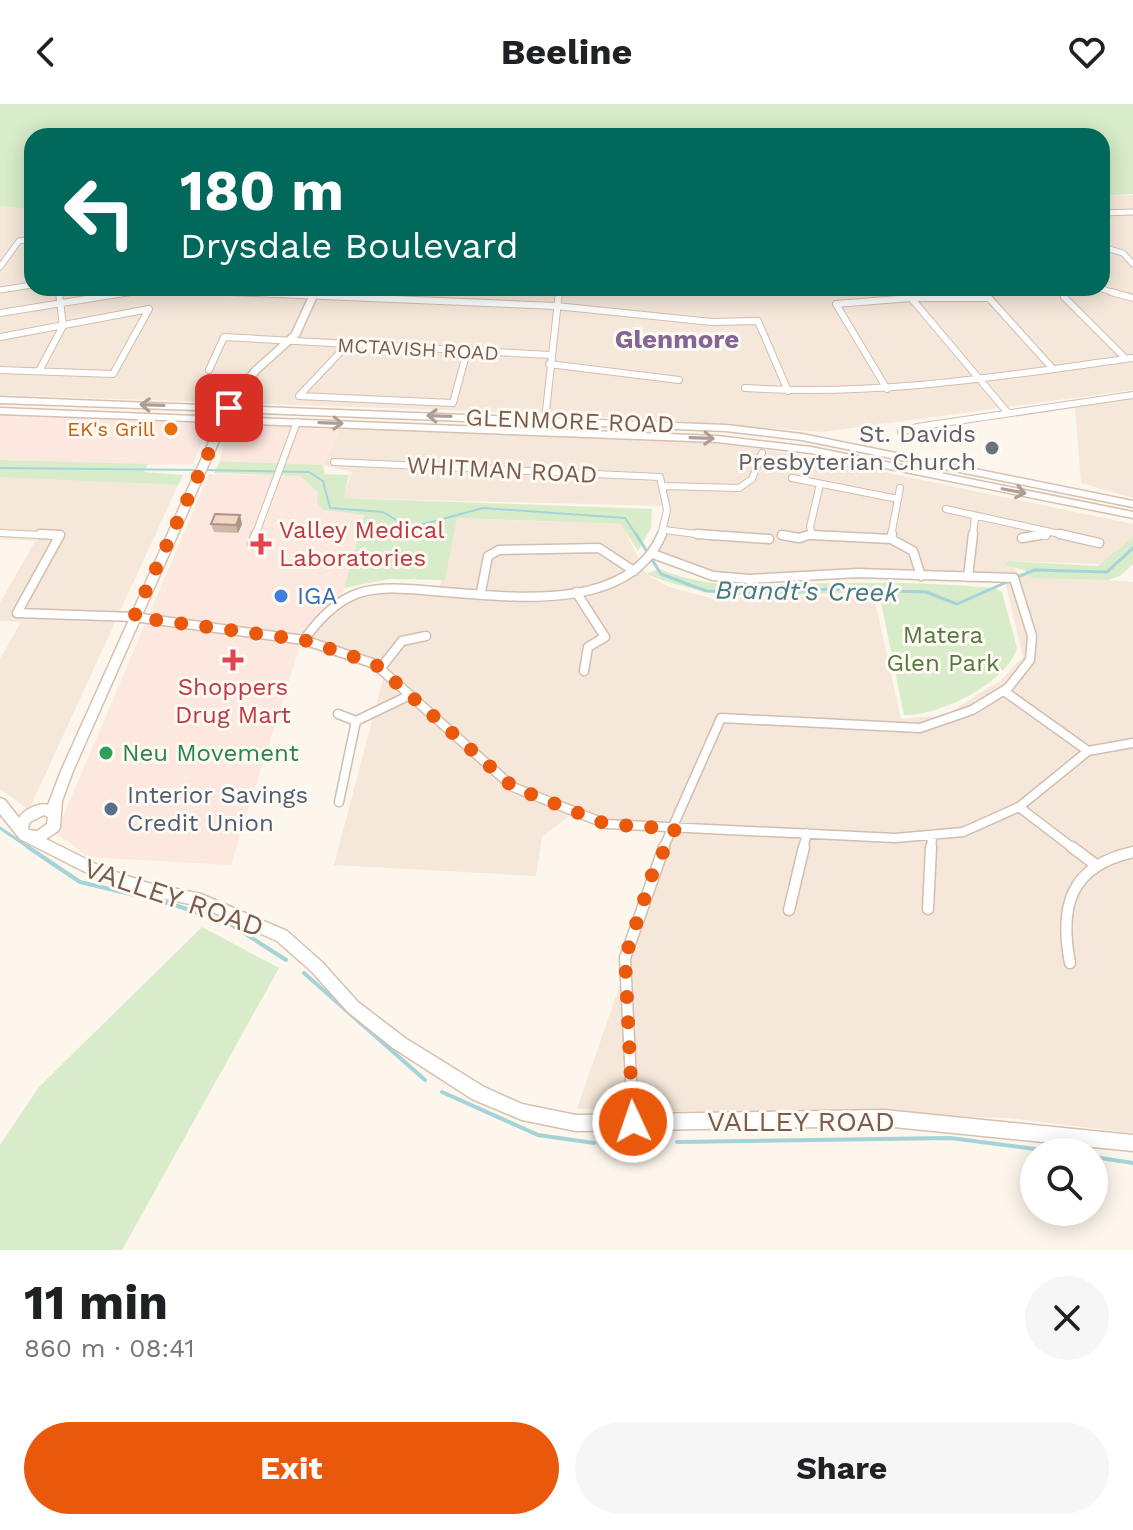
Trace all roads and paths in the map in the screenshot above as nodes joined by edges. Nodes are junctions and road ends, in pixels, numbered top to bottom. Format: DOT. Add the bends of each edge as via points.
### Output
graph roads {
  1 [pos="1133,212"];
  2 [pos="1110,213"];
  3 [pos="24,240"];
  4 [pos="1110,249"];
  5 [pos="1133,264"];
  6 [pos="0,267"];
  7 [pos="24,286"];
  8 [pos="0,290"];
  9 [pos="1110,291"];
  10 [pos="60,296"];
  11 [pos="100,296"];
  12 [pos="314,296"];
  13 [pos="396,296"];
  14 [pos="558,296"];
  15 [pos="1064,296"];
  16 [pos="911,298"];
  17 [pos="1133,298"];
  18 [pos="61,303"];
  19 [pos="556,306"];
  20 [pos="0,313"];
  21 [pos="63,326"];
  22 [pos="0,337"];
  23 [pos="286,342"];
  24 [pos="347,345"];
  25 [pos="467,351"];
  26 [pos="550,355"];
  27 [pos="1129,358"];
  28 [pos="549,364"];
  29 [pos="1053,369"];
  30 [pos="0,370"];
  31 [pos="209,370"];
  32 [pos="39,371"];
  33 [pos="979,379"];
  34 [pos="679,380"];
  35 [pos="745,388"];
  36 [pos="887,389"];
  37 [pos="788,391"];
  38 [pos="1133,395"];
  39 [pos="0,400"];
  40 [pos="0,411"];
  41 [pos="1008,413"];
  42 [pos="227,414"];
  43 [pos="545,420"];
  44 [pos="297,422"];
  45 [pos="901,432"];
  46 [pos="762,453"];
  47 [pos="334,462"];
  48 [pos="792,478"];
  49 [pos="820,484"];
  50 [pos="664,486"];
  51 [pos="900,488"];
  52 [pos="898,499"];
  53 [pos="1133,504"];
  54 [pos="946,509"];
  55 [pos="1133,515"];
  56 [pos="975,516"];
  57 [pos="665,530"];
  58 [pos="1046,531"];
  59 [pos="0,533"];
  60 [pos="782,535"];
  61 [pos="812,535"];
  62 [pos="1022,538"];
  63 [pos="769,539"];
  64 [pos="891,539"];
  65 [pos="1099,543"];
  66 [pos="252,544"];
  67 [pos="653,554"];
  68 [pos="634,571"];
  69 [pos="921,576"];
  70 [pos="968,577"];
  71 [pos="481,592"];
  72 [pos="576,592"];
  73 [pos="134,617"];
  74 [pos="426,636"];
  75 [pos="304,640"];
  76 [pos="380,669"];
  77 [pos="584,671"];
  78 [pos="1004,691"];
  79 [pos="410,695"];
  80 [pos="338,714"];
  81 [pos="356,721"];
  82 [pos="1133,743"];
  83 [pos="1088,751"];
  84 [pos="67,771"];
  85 [pos="339,802"];
  86 [pos="0,804"];
  87 [pos="1019,807"];
  88 [pos="32,813"];
  89 [pos="55,819"];
  90 [pos="675,829"];
  91 [pos="807,833"];
  92 [pos="25,834"];
  93 [pos="932,837"];
  94 [pos="1133,852"];
  95 [pos="65,858"];
  96 [pos="1096,865"];
  97 [pos="928,909"];
  98 [pos="789,910"];
  99 [pos="1070,963"];
  100 [pos="633,1122"];
  101 [pos="1133,1143"];
  1 -- 2 [label="street"];
  3 -- 6 [label="street"];
  4 -- 5 [label="street"];
  7 -- 8 [label="street"];
  9 -- 17 [label="street"];
  10 -- 18 [label="street"];
  11 -- 18 [label="street"];
  12 -- 23 [label="main road" via="296,334"];
  13 -- 19 [label="street"];
  14 -- 19 [label="street"];
  15 -- 27 [label="street"];
  16 -- 29 [label="street" via="989,298"];
  16 -- 33 [label="street"];
  16 -- 36 [label="street" via="836,304"];
  18 -- 20 [label="street"];
  18 -- 21 [label="street"];
  19 -- 26 [label="street"];
  19 -- 37 [label="street" via="698,321 758,321"];
  21 -- 22 [label="street"];
  21 -- 32 [label="street"];
  21 -- 32 [label="street" via="149,309 113,374"];
  23 -- 24 [label="street, MCTAVISH ROAD"];
  23 -- 31 [label="street, MCTAVISH ROAD" via="224,337"];
  23 -- 42 [label="main road" via="255,371"];
  24 -- 25 [label="street, MCTAVISH ROAD"];
  24 -- 25 [label="street" via="299,396 453,403"];
  25 -- 26 [label="street, MCTAVISH ROAD"];
  26 -- 28 [label="street"];
  27 -- 29 [label="street"];
  28 -- 34 [label="street"];
  28 -- 43 [label="street"];
  29 -- 33 [label="street"];
  30 -- 32 [label="street"];
  33 -- 36 [label="street"];
  33 -- 41 [label="street"];
  35 -- 37 [label="street"];
  36 -- 37 [label="street"];
  38 -- 41 [label="street"];
  42 -- 39 [label="main road, GLENMORE ROAD, one-way"];
  40 -- 42 [label="main road, GLENMORE ROAD"];
  41 -- 45 [label="street"];
  43 -- 42 [label="main road, GLENMORE ROAD, one-way"];
  42 -- 44 [label="main road, GLENMORE ROAD"];
  42 -- 73 [label="main road"];
  43 -- 53 [label="main road, GLENMORE ROAD" via="802,437"];
  44 -- 55 [label="main road, GLENMORE ROAD, one-way" via="717,439 811,450"];
  44 -- 66 [label="street"];
  46 -- 50 [label="street, WHITMAN ROAD" via="748,486"];
  47 -- 50 [label="street, WHITMAN ROAD" via="660,477"];
  48 -- 49 [label="street"];
  49 -- 52 [label="street"];
  49 -- 61 [label="street"];
  50 -- 57 [label="street"];
  51 -- 52 [label="street"];
  52 -- 64 [label="street"];
  54 -- 56 [label="street"];
  56 -- 58 [label="street"];
  56 -- 70 [label="street"];
  57 -- 63 [label="street"];
  57 -- 67 [label="street"];
  58 -- 62 [label="street" via="1039,539"];
  58 -- 65 [label="street"];
  59 -- 73 [label="street" via="60,535 17,613"];
  60 -- 61 [label="street"];
  61 -- 64 [label="street"];
  64 -- 69 [label="street" via="916,553"];
  67 -- 68 [label="street"];
  67 -- 69 [label="street" via="713,576 749,579 797,574"];
  68 -- 71 [label="street" via="599,548 499,550 488,556"];
  68 -- 72 [label="street" via="608,586"];
  69 -- 70 [label="street"];
  70 -- 78 [label="street" via="1014,578 1033,642 1032,657"];
  71 -- 72 [label="street"];
  71 -- 75 [label="street" via="359,593 331,607"];
  72 -- 77 [label="street" via="605,637 588,647"];
  73 -- 75 [label="street"];
  73 -- 84 [label="main road"];
  74 -- 76 [label="street" via="402,641"];
  75 -- 76 [label="street"];
  76 -- 79 [label="street"];
  78 -- 83 [label="street"];
  78 -- 90 [label="street" via="953,721 920,728 721,718"];
  79 -- 81 [label="street"];
  79 -- 90 [label="street" via="513,787 606,824"];
  80 -- 81 [label="street"];
  81 -- 85 [label="street"];
  82 -- 83 [label="street"];
  83 -- 87 [label="street"];
  84 -- 88 [label="main road" via="56,791"];
  84 -- 89 [label="main road" via="55,801"];
  86 -- 88 [label="main road, VALLEY ROAD" via="19,815"];
  86 -- 92 [label="main road, VALLEY ROAD"];
  87 -- 93 [label="street" via="963,832"];
  87 -- 96 [label="street"];
  88 -- 89 [label="main road, VALLEY ROAD" via="49,810"];
  88 -- 92 [label="main road" via="22,823"];
  89 -- 92 [label="main road" via="44,834"];
  89 -- 95 [label="main road, VALLEY ROAD" via="53,836"];
  90 -- 91 [label="street"];
  90 -- 100 [label="street" via="653,872 625,958"];
  91 -- 93 [label="street"];
  91 -- 98 [label="street"];
  92 -- 95 [label="main road, VALLEY ROAD"];
  93 -- 97 [label="street"];
  94 -- 96 [label="street"];
  95 -- 100 [label="main road, VALLEY ROAD" via="148,889 201,900 282,936 353,1007 478,1093 522,1112 576,1123"];
  96 -- 99 [label="street" via="1074,887 1063,925"];
  100 -- 101 [label="main road, VALLEY ROAD" via="884,1118"];
}
